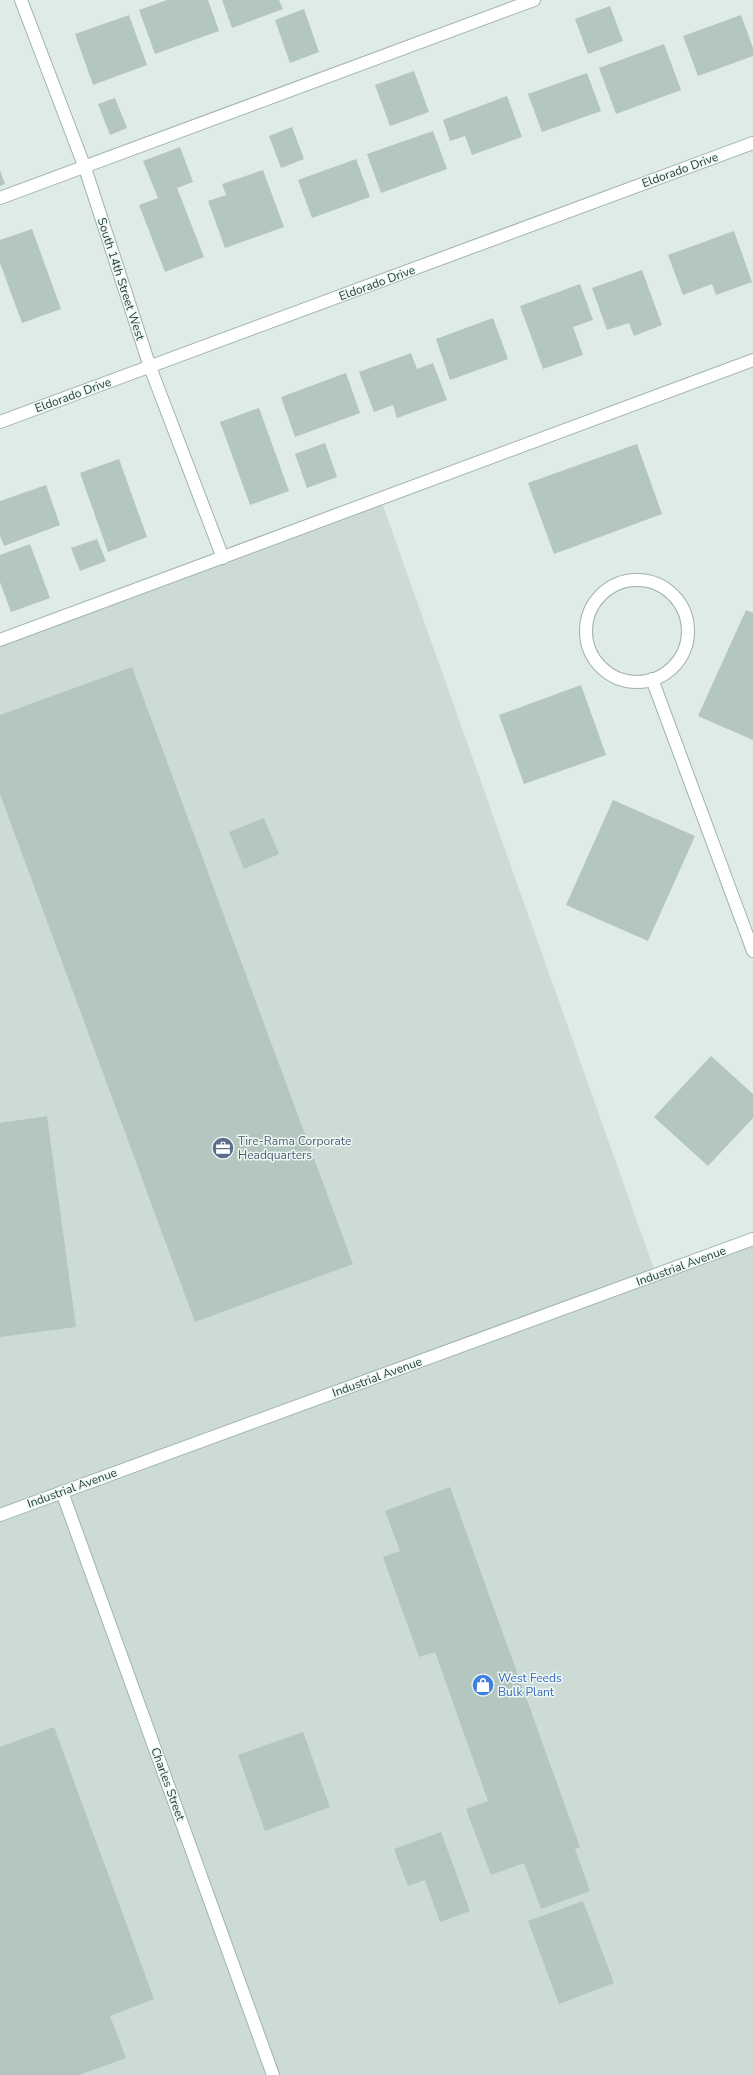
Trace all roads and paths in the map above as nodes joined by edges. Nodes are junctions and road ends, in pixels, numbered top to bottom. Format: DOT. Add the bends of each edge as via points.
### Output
graph roads {
  1 [pos="21,0"];
  2 [pos="534,0"];
  3 [pos="753,143"];
  4 [pos="85,168"];
  5 [pos="0,198"];
  6 [pos="753,360"];
  7 [pos="150,367"];
  8 [pos="0,422"];
  9 [pos="223,558"];
  10 [pos="0,640"];
  11 [pos="652,680"];
  12 [pos="753,951"];
  13 [pos="753,1239"];
  14 [pos="62,1492"];
  15 [pos="0,1515"];
  16 [pos="273,2075"];
  1 -- 4 [label="street, South 14th Street West"];
  2 -- 4 [label="street"];
  3 -- 7 [label="street, Eldorado Drive"];
  4 -- 5 [label="street"];
  4 -- 7 [label="street, South 14th Street West"];
  6 -- 9 [label="street"];
  7 -- 8 [label="street, Eldorado Drive"];
  7 -- 9 [label="street, South 14th Street West"];
  9 -- 10 [label="street"];
  11 -- 11 [label="street" via="664,675 677,664 685,650 689,633 686,616 678,600 665,588 649,581 632,580 615,585 600,595 590,609 587,642 592,657 603,670 616,678 633,682"];
  11 -- 12 [label="street"];
  13 -- 14 [label="street, Industrial Avenue"];
  14 -- 15 [label="street, Industrial Avenue"];
  14 -- 16 [label="street, Charles Street"];
}
